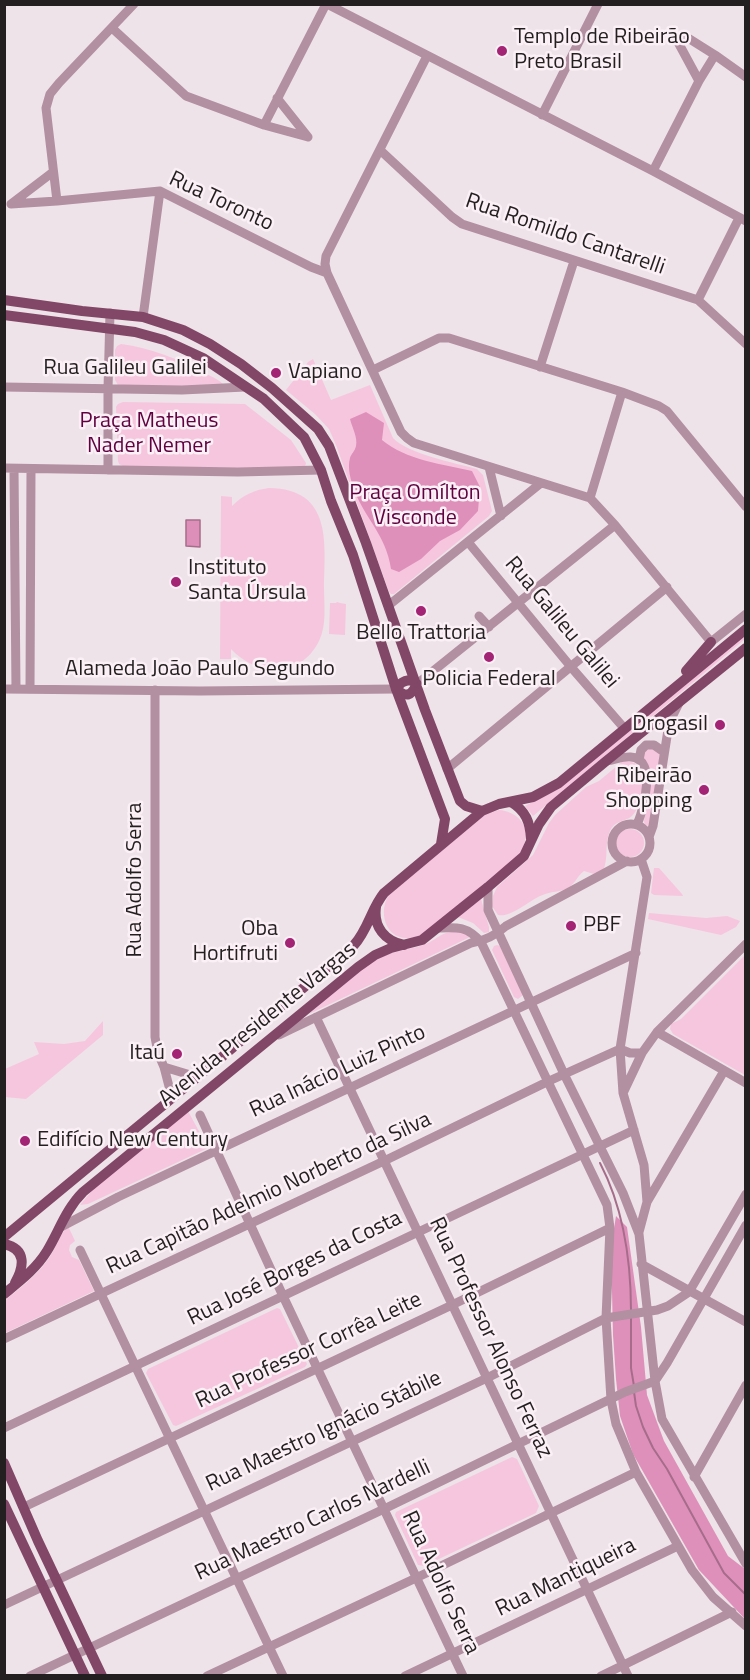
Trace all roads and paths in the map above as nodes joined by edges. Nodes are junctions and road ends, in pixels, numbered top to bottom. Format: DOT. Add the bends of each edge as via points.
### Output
graph roads {
  1 [pos="134,4"];
  2 [pos="326,4"];
  3 [pos="598,4"];
  4 [pos="112,28"];
  5 [pos="715,55"];
  6 [pos="427,56"];
  7 [pos="746,77"];
  8 [pos="699,81"];
  9 [pos="277,98"];
  10 [pos="542,115"];
  11 [pos="264,125"];
  12 [pos="380,150"];
  13 [pos="653,171"];
  14 [pos="53,172"];
  15 [pos="160,191"];
  16 [pos="57,201"];
  17 [pos="742,220"];
  18 [pos="573,261"];
  19 [pos="327,273"];
  20 [pos="4,300"];
  21 [pos="698,300"];
  22 [pos="110,313"];
  23 [pos="4,315"];
  24 [pos="143,317"];
  25 [pos="109,328"];
  26 [pos="210,344"];
  27 [pos="746,344"];
  28 [pos="203,358"];
  29 [pos="540,367"];
  30 [pos="373,370"];
  31 [pos="4,387"];
  32 [pos="245,387"];
  33 [pos="108,389"];
  34 [pos="622,392"];
  35 [pos="489,467"];
  36 [pos="9,469"];
  37 [pos="31,469"];
  38 [pos="108,470"];
  39 [pos="321,470"];
  40 [pos="541,483"];
  41 [pos="746,489"];
  42 [pos="737,497"];
  43 [pos="590,498"];
  44 [pos="746,507"];
  45 [pos="501,516"];
  46 [pos="615,525"];
  47 [pos="468,542"];
  48 [pos="368,549"];
  49 [pos="353,555"];
  50 [pos="667,587"];
  51 [pos="519,603"];
  52 [pos="389,605"];
  53 [pos="746,614"];
  54 [pos="479,616"];
  55 [pos="489,627"];
  56 [pos="746,629"];
  57 [pos="711,642"];
  58 [pos="746,648"];
  59 [pos="571,667"];
  60 [pos="417,684"];
  61 [pos="4,689"];
  62 [pos="16,689"];
  63 [pos="30,689"];
  64 [pos="396,689"];
  65 [pos="155,690"];
  66 [pos="668,693"];
  67 [pos="680,700"];
  68 [pos="624,729"];
  69 [pos="664,752"];
  70 [pos="639,760"];
  71 [pos="605,762"];
  72 [pos="447,770"];
  73 [pos="510,802"];
  74 [pos="482,811"];
  75 [pos="638,825"];
  76 [pos="649,837"];
  77 [pos="531,842"];
  78 [pos="441,844"];
  79 [pos="641,859"];
  80 [pos="627,861"];
  81 [pos="488,886"];
  82 [pos="376,904"];
  83 [pos="438,928"];
  84 [pos="498,933"];
  85 [pos="481,942"];
  86 [pos="746,944"];
  87 [pos="405,945"];
  88 [pos="636,953"];
  89 [pos="531,1002"];
  90 [pos="514,1010"];
  91 [pos="316,1017"];
  92 [pos="657,1032"];
  93 [pos="266,1042"];
  94 [pos="620,1049"];
  95 [pos="642,1053"];
  96 [pos="164,1067"];
  97 [pos="724,1071"];
  98 [pos="564,1074"];
  99 [pos="197,1077"];
  100 [pos="549,1081"];
  101 [pos="746,1083"];
  102 [pos="350,1088"];
  103 [pos="623,1093"];
  104 [pos="172,1098"];
  105 [pos="200,1115"];
  106 [pos="634,1130"];
  107 [pos="600,1146"];
  108 [pos="216,1151"];
  109 [pos="583,1154"];
  110 [pos="384,1161"];
  111 [pos="746,1194"];
  112 [pos="647,1202"];
  113 [pos="249,1224"];
  114 [pos="746,1225"];
  115 [pos="610,1228"];
  116 [pos="57,1229"];
  117 [pos="418,1232"];
  118 [pos="639,1234"];
  119 [pos="4,1237"];
  120 [pos="4,1244"];
  121 [pos="80,1250"];
  122 [pos="641,1264"];
  123 [pos="8,1291"];
  124 [pos="688,1292"];
  125 [pos="102,1295"];
  126 [pos="283,1296"];
  127 [pos="702,1299"];
  128 [pos="452,1305"];
  129 [pos="646,1311"];
  130 [pos="606,1318"];
  131 [pos="746,1322"];
  132 [pos="4,1339"];
  133 [pos="136,1366"];
  134 [pos="317,1368"];
  135 [pos="487,1378"];
  136 [pos="655,1381"];
  137 [pos="746,1385"];
  138 [pos="611,1400"];
  139 [pos="4,1428"];
  140 [pos="169,1438"];
  141 [pos="352,1440"];
  142 [pos="519,1444"];
  143 [pos="4,1464"];
  144 [pos="636,1472"];
  145 [pos="694,1477"];
  146 [pos="24,1507"];
  147 [pos="384,1509"];
  148 [pos="204,1510"];
  149 [pos="6,1512"];
  150 [pos="551,1513"];
  151 [pos="38,1540"];
  152 [pos="24,1546"];
  153 [pos="678,1546"];
  154 [pos="746,1548"];
  155 [pos="743,1561"];
  156 [pos="416,1578"];
  157 [pos="236,1579"];
  158 [pos="57,1580"];
  159 [pos="42,1587"];
  160 [pos="587,1589"];
  161 [pos="4,1605"];
  162 [pos="732,1612"];
  163 [pos="746,1626"];
  164 [pos="269,1646"];
  165 [pos="88,1648"];
  166 [pos="452,1653"];
  167 [pos="75,1654"];
  168 [pos="623,1665"];
  169 [pos="30,1676"];
  170 [pos="85,1676"];
  171 [pos="102,1676"];
  172 [pos="207,1676"];
  173 [pos="283,1676"];
  174 [pos="405,1676"];
  175 [pos="463,1676"];
  176 [pos="601,1676"];
  177 [pos="628,1676"];
  1 -- 4 [label="street"];
  2 -- 6 [label="street"];
  2 -- 9 [label="street"];
  3 -- 10 [label="street"];
  4 -- 11 [label="street" via="186,96"];
  4 -- 14 [label="street" via="50,94 46,108"];
  5 -- 7 [label="street"];
  5 -- 8 [label="street"];
  5 -- 8 [label="street" via="688,38 680,42"];
  6 -- 10 [label="street"];
  6 -- 12 [label="street"];
  8 -- 13 [label="street"];
  9 -- 11 [label="street"];
  9 -- 11 [label="street" via="308,137"];
  10 -- 13 [label="street"];
  12 -- 18 [label="street, Rua Romildo Cantarelli" via="462,224"];
  12 -- 19 [label="street" via="326,256"];
  13 -- 17 [label="street"];
  14 -- 16 [label="street"];
  14 -- 16 [label="street, Rua Toronto" via="10,204"];
  15 -- 16 [label="street, Rua Toronto"];
  15 -- 19 [label="street, Rua Toronto"];
  15 -- 24 [label="street"];
  17 -- 21 [label="street"];
  18 -- 21 [label="street, Rua Romildo Cantarelli"];
  18 -- 29 [label="street"];
  19 -- 30 [label="street"];
  20 -- 22 [label="main road"];
  21 -- 27 [label="street, Rua Romildo Cantarelli"];
  22 -- 24 [label="main road"];
  22 -- 25 [label="street"];
  23 -- 25 [label="main road"];
  24 -- 26 [label="main road"];
  25 -- 28 [label="main road" via="164,340"];
  25 -- 33 [label="street"];
  26 -- 28 [label="main road"];
  26 -- 48 [label="main road" via="242,364 318,429 329,446"];
  28 -- 32 [label="main road"];
  29 -- 30 [label="street" via="439,338"];
  29 -- 34 [label="street"];
  30 -- 35 [label="street" via="407,438"];
  31 -- 33 [label="street, Rua Galileu Galilei"];
  32 -- 33 [label="street, Rua Galileu Galilei"];
  32 -- 39 [label="main road" via="264,399 304,437"];
  33 -- 38 [label="street"];
  34 -- 42 [label="street" via="668,411"];
  34 -- 43 [label="street"];
  35 -- 40 [label="street"];
  35 -- 45 [label="street"];
  36 -- 37 [label="street"];
  36 -- 62 [label="street"];
  37 -- 38 [label="street"];
  37 -- 63 [label="street"];
  38 -- 39 [label="street"];
  39 -- 49 [label="main road"];
  40 -- 43 [label="street"];
  40 -- 45 [label="street"];
  41 -- 42 [label="street"];
  42 -- 44 [label="street"];
  43 -- 46 [label="street"];
  45 -- 47 [label="street"];
  46 -- 50 [label="street"];
  46 -- 51 [label="street"];
  47 -- 51 [label="street, Rua Galileu Galilei"];
  47 -- 52 [label="street"];
  48 -- 49 [label="main road"];
  48 -- 52 [label="main road"];
  49 -- 64 [label="main road"];
  50 -- 57 [label="street"];
  50 -- 59 [label="street"];
  51 -- 55 [label="street"];
  51 -- 59 [label="street, Rua Galileu Galilei"];
  52 -- 60 [label="main road"];
  53 -- 57 [label="street"];
  54 -- 55 [label="street"];
  55 -- 60 [label="street"];
  56 -- 66 [label="main road, Avenida Presidente Vargas"];
  57 -- 66 [label="main road"];
  58 -- 67 [label="main road, Avenida Presidente Vargas"];
  59 -- 68 [label="street, Rua Galileu Galilei"];
  59 -- 72 [label="street"];
  60 -- 64 [label="main road" via="404,681"];
  60 -- 72 [label="main road"];
  61 -- 62 [label="street, Alameda João Paulo Segundo"];
  62 -- 63 [label="street, Alameda João Paulo Segundo"];
  63 -- 65 [label="street, Alameda João Paulo Segundo"];
  64 -- 65 [label="street, Alameda João Paulo Segundo"];
  64 -- 78 [label="main road" via="445,819"];
  65 -- 96 [label="street, Rua Adolfo Serra" via="155,1037"];
  66 -- 68 [label="main road, Avenida Presidente Vargas"];
  67 -- 69 [label="street" via="671,719"];
  67 -- 71 [label="main road, Avenida Presidente Vargas"];
  68 -- 73 [label="main road, Avenida Presidente Vargas" via="560,783 532,797"];
  69 -- 70 [label="street" via="646,745"];
  69 -- 76 [label="street"];
  70 -- 71 [label="street" via="631,757"];
  70 -- 75 [label="street" via="647,776"];
  71 -- 77 [label="main road, Avenida Presidente Vargas" via="551,807"];
  72 -- 74 [label="main road" via="460,801"];
  73 -- 74 [label="main road, Avenida Presidente Vargas"];
  73 -- 77 [label="main road" via="528,819"];
  74 -- 78 [label="main road, Avenida Presidente Vargas"];
  75 -- 76 [label="street"];
  75 -- 80 [label="street" via="620,828 613,838 616,855"];
  76 -- 79 [label="street" via="649,850"];
  77 -- 81 [label="main road, Avenida Presidente Vargas" via="524,856"];
  78 -- 82 [label="main road, Avenida Presidente Vargas" via="384,892"];
  79 -- 80 [label="street"];
  79 -- 88 [label="street" via="647,877"];
  80 -- 84 [label="street"];
  81 -- 83 [label="main road, Avenida Presidente Vargas"];
  81 -- 84 [label="street" via="488,910"];
  82 -- 87 [label="main road" via="380,930"];
  82 -- 99 [label="main road, Avenida Presidente Vargas" via="354,945"];
  83 -- 85 [label="street" via="469,930"];
  83 -- 87 [label="main road, Avenida Presidente Vargas" via="422,940"];
  84 -- 85 [label="street"];
  84 -- 89 [label="street"];
  85 -- 90 [label="street"];
  85 -- 91 [label="street" via="471,943"];
  86 -- 92 [label="street"];
  87 -- 93 [label="main road, Avenida Presidente Vargas" via="391,948 358,967"];
  88 -- 89 [label="street, Rua Inácio Luiz Pinto"];
  88 -- 94 [label="street"];
  89 -- 90 [label="street, Rua Inácio Luiz Pinto"];
  89 -- 98 [label="street"];
  90 -- 100 [label="street"];
  90 -- 102 [label="street, Rua Inácio Luiz Pinto"];
  91 -- 93 [label="street"];
  91 -- 102 [label="street, Rua Professor Alonso Ferraz"];
  92 -- 95 [label="street"];
  92 -- 97 [label="street"];
  93 -- 116 [label="main road, Avenida Presidente Vargas" via="83,1192"];
  94 -- 95 [label="street"];
  94 -- 98 [label="street, Rua Capitão Adelmio Norberto da Silva"];
  94 -- 103 [label="street"];
  95 -- 103 [label="street"];
  96 -- 99 [label="street"];
  96 -- 104 [label="street, Rua Adolfo Serra"];
  97 -- 101 [label="street"];
  97 -- 112 [label="street"];
  98 -- 100 [label="street, Rua Capitão Adelmio Norberto da Silva"];
  98 -- 107 [label="street"];
  99 -- 104 [label="main road, Avenida Presidente Vargas"];
  100 -- 109 [label="street"];
  100 -- 110 [label="street, Rua Capitão Adelmio Norberto da Silva"];
  102 -- 108 [label="street, Rua Inácio Luiz Pinto"];
  102 -- 110 [label="street, Rua Professor Alonso Ferraz"];
  103 -- 106 [label="street"];
  104 -- 119 [label="main road, Avenida Presidente Vargas"];
  105 -- 108 [label="street, Rua Adolfo Serra"];
  106 -- 107 [label="street, Rua José Borges da Costa"];
  106 -- 112 [label="street" via="645,1165"];
  107 -- 109 [label="street, Rua José Borges da Costa"];
  107 -- 118 [label="street"];
  108 -- 113 [label="street, Rua Adolfo Serra"];
  108 -- 116 [label="street, Rua Inácio Luiz Pinto"];
  109 -- 115 [label="street" via="607,1205"];
  109 -- 117 [label="street, Rua José Borges da Costa"];
  110 -- 113 [label="street, Rua Capitão Adelmio Norberto da Silva"];
  110 -- 117 [label="street, Rua Professor Alonso Ferraz"];
  111 -- 124 [label="street"];
  112 -- 118 [label="street"];
  113 -- 125 [label="street, Rua Capitão Adelmio Norberto da Silva"];
  113 -- 126 [label="street, Rua Adolfo Serra"];
  114 -- 127 [label="street"];
  115 -- 128 [label="street, Rua Professor Corrêa Leite"];
  115 -- 130 [label="street"];
  116 -- 123 [label="main road, Avenida Presidente Vargas" via="40,1260"];
  117 -- 126 [label="street, Rua José Borges da Costa"];
  117 -- 128 [label="street, Rua Professor Alonso Ferraz"];
  118 -- 122 [label="street"];
  120 -- 123 [label="main road" via="16,1249 22,1261 20,1275"];
  121 -- 125 [label="street"];
  122 -- 124 [label="street"];
  122 -- 129 [label="street"];
  124 -- 127 [label="street"];
  124 -- 129 [label="street, Rua Maestro Ignácio Stábile" via="668,1306"];
  125 -- 132 [label="street, Rua Capitão Adelmio Norberto da Silva"];
  125 -- 133 [label="street"];
  126 -- 133 [label="street, Rua José Borges da Costa"];
  126 -- 134 [label="street, Rua Adolfo Serra"];
  127 -- 131 [label="street"];
  127 -- 136 [label="street"];
  128 -- 134 [label="street, Rua Professor Corrêa Leite"];
  128 -- 135 [label="street, Rua Professor Alonso Ferraz"];
  129 -- 130 [label="street, Rua Maestro Ignácio Stábile"];
  129 -- 136 [label="street"];
  130 -- 135 [label="street, Rua Maestro Ignácio Stábile"];
  130 -- 138 [label="street"];
  133 -- 139 [label="street, Rua José Borges da Costa"];
  133 -- 140 [label="street"];
  134 -- 140 [label="street, Rua Professor Corrêa Leite"];
  134 -- 141 [label="street, Rua Adolfo Serra"];
  135 -- 141 [label="street, Rua Maestro Ignácio Stábile"];
  135 -- 142 [label="street, Rua Professor Alonso Ferraz"];
  136 -- 138 [label="street, Rua Maestro Carlos Nardelli"];
  136 -- 145 [label="street" via="662,1419"];
  137 -- 145 [label="street"];
  138 -- 142 [label="street, Rua Maestro Carlos Nardelli"];
  138 -- 144 [label="street" via="616,1424"];
  140 -- 146 [label="street, Rua Professor Corrêa Leite"];
  140 -- 148 [label="street"];
  141 -- 147 [label="street, Rua Adolfo Serra"];
  141 -- 148 [label="street, Rua Maestro Ignácio Stábile"];
  142 -- 147 [label="street, Rua Maestro Carlos Nardelli"];
  142 -- 150 [label="street, Rua Professor Alonso Ferraz"];
  143 -- 146 [label="main road"];
  144 -- 150 [label="street"];
  144 -- 153 [label="street"];
  145 -- 155 [label="street"];
  146 -- 151 [label="main road"];
  147 -- 156 [label="street, Rua Adolfo Serra"];
  147 -- 157 [label="street, Rua Maestro Carlos Nardelli"];
  148 -- 157 [label="street"];
  148 -- 158 [label="street, Rua Maestro Ignácio Stábile"];
  149 -- 152 [label="main road"];
  150 -- 156 [label="street"];
  150 -- 160 [label="street, Rua Professor Alonso Ferraz"];
  151 -- 152 [label="main road"];
  151 -- 158 [label="main road"];
  152 -- 159 [label="main road"];
  153 -- 160 [label="street, Rua Mantiqueira"];
  153 -- 162 [label="street" via="701,1583"];
  154 -- 155 [label="street"];
  156 -- 164 [label="street"];
  156 -- 166 [label="street, Rua Adolfo Serra"];
  157 -- 164 [label="street"];
  157 -- 165 [label="street, Rua Maestro Carlos Nardelli"];
  158 -- 159 [label="street, Rua Maestro Ignácio Stábile"];
  158 -- 165 [label="main road"];
  159 -- 161 [label="street"];
  159 -- 167 [label="main road"];
  160 -- 166 [label="street, Rua Mantiqueira"];
  160 -- 168 [label="street, Rua Professor Alonso Ferraz"];
  162 -- 163 [label="street"];
  162 -- 168 [label="street"];
  164 -- 172 [label="street"];
  164 -- 173 [label="street"];
  165 -- 167 [label="street, Rua Maestro Carlos Nardelli"];
  165 -- 171 [label="main road"];
  166 -- 174 [label="street, Rua Mantiqueira"];
  166 -- 175 [label="street, Rua Adolfo Serra"];
  167 -- 169 [label="street, Rua Maestro Carlos Nardelli"];
  167 -- 170 [label="main road"];
  168 -- 176 [label="street"];
  168 -- 177 [label="street, Rua Professor Alonso Ferraz"];
}
